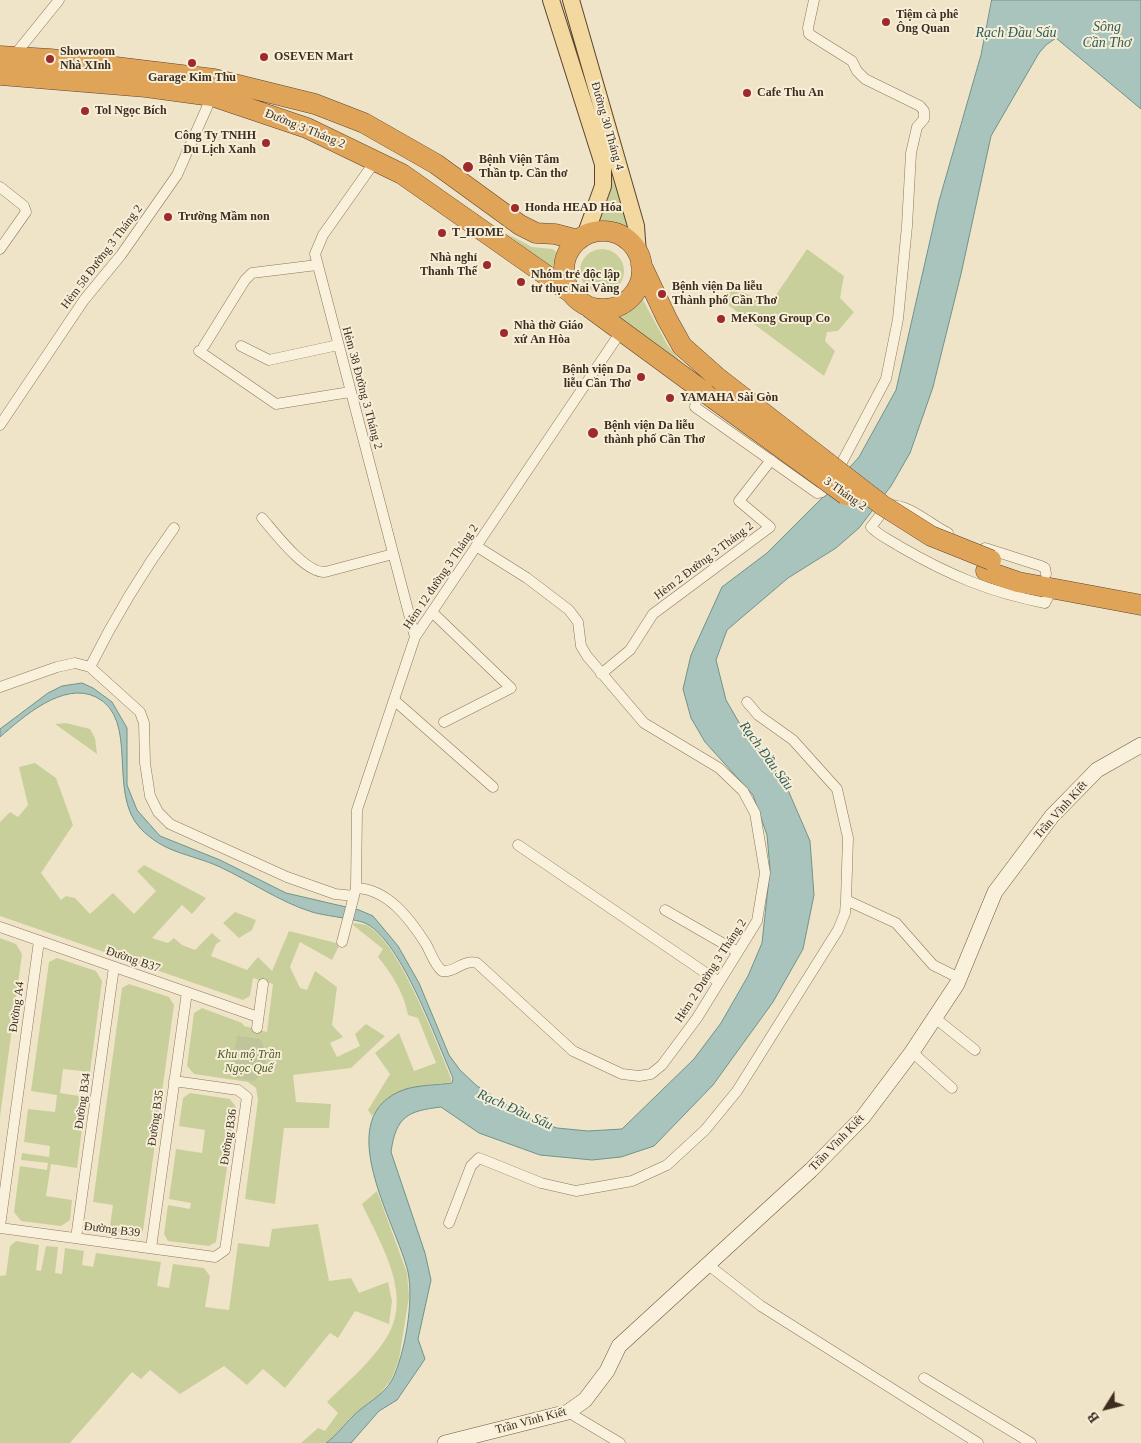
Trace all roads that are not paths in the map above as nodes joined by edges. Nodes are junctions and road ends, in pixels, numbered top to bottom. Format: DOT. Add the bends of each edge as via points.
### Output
graph roads {
  1 [pos="58,0"];
  2 [pos="551,0"];
  3 [pos="571,0"];
  4 [pos="814,0"];
  5 [pos="6,57"];
  6 [pos="0,75"];
  7 [pos="212,96"];
  8 [pos="376,160"];
  9 [pos="0,187"];
  10 [pos="581,238"];
  11 [pos="0,249"];
  12 [pos="640,259"];
  13 [pos="317,265"];
  14 [pos="570,292"];
  15 [pos="586,305"];
  16 [pos="622,330"];
  17 [pos="338,345"];
  18 [pos="241,346"];
  19 [pos="700,362"];
  20 [pos="350,392"];
  21 [pos="706,393"];
  22 [pos="0,425"];
  23 [pos="771,460"];
  24 [pos="840,466"];
  25 [pos="262,518"];
  26 [pos="174,528"];
  27 [pos="476,546"];
  28 [pos="393,554"];
  29 [pos="988,565"];
  30 [pos="1049,582"];
  31 [pos="1141,593"];
  32 [pos="1141,605"];
  33 [pos="432,612"];
  34 [pos="414,637"];
  35 [pos="90,667"];
  36 [pos="601,674"];
  37 [pos="0,687"];
  38 [pos="394,700"];
  39 [pos="747,702"];
  40 [pos="444,722"];
  41 [pos="1141,745"];
  42 [pos="494,787"];
  43 [pos="518,845"];
  44 [pos="355,894"];
  45 [pos="846,900"];
  46 [pos="665,910"];
  47 [pos="0,927"];
  48 [pos="39,941"];
  49 [pos="342,942"];
  50 [pos="738,952"];
  51 [pos="114,967"];
  52 [pos="959,978"];
  53 [pos="719,982"];
  54 [pos="262,984"];
  55 [pos="186,992"];
  56 [pos="258,1017"];
  57 [pos="935,1018"];
  58 [pos="257,1028"];
  59 [pos="975,1050"];
  60 [pos="912,1052"];
  61 [pos="174,1081"];
  62 [pos="952,1088"];
  63 [pos="449,1223"];
  64 [pos="0,1227"];
  65 [pos="76,1238"];
  66 [pos="151,1248"];
  67 [pos="221,1255"];
  68 [pos="708,1264"];
  69 [pos="924,1378"];
  70 [pos="568,1412"];
  71 [pos="445,1443"];
  72 [pos="620,1443"];
  73 [pos="978,1443"];
  74 [pos="1031,1443"];
  1 -- 5 [label="street"];
  2 -- 10 [label="main road, Đường 30 Tháng 4" via="603,164 602,186"];
  3 -- 12 [label="main road, Đường 30 Tháng 4" via="636,226"];
  4 -- 24 [label="street" via="808,28 810,34 852,61 865,79 924,111 911,153 898,319 886,379"];
  5 -- 10 [label="highway, Đường 3 Tháng 2" via="50,59 214,79 315,104 364,124 436,164 520,225 536,233"];
  6 -- 7 [label="highway, Đường 3 Tháng 2"];
  7 -- 8 [label="highway, Đường 3 Tháng 2" via="308,128"];
  7 -- 22 [label="street, Hẻm 58 Đường 3 Tháng 2" via="174,180 121,255 84,300"];
  8 -- 13 [label="street, Hẻm 38 Đường 3 Tháng 2" via="318,244 315,254"];
  8 -- 14 [label="highway, Đường 3 Tháng 2" via="412,181"];
  9 -- 11 [label="street" via="24,206 26,212"];
  10 -- 12 [label="highway" via="604,231 615,233 632,245"];
  10 -- 14 [label="highway" via="565,261"];
  12 -- 15 [label="highway" via="639,285 626,302 607,309"];
  12 -- 19 [label="highway, 3 Tháng 2" via="670,326 682,346"];
  13 -- 17 [label="street, Hẻm 38 Đường 3 Tháng 2"];
  13 -- 20 [label="street" via="252,273 201,349 276,404"];
  14 -- 15 [label="highway"];
  15 -- 16 [label="highway, 3 Tháng 2"];
  16 -- 21 [label="highway, 3 Tháng 2"];
  16 -- 27 [label="street, Hẻm 12 đường 3 Tháng 2"];
  17 -- 18 [label="street" via="269,360"];
  17 -- 20 [label="street, Hẻm 38 Đường 3 Tháng 2"];
  19 -- 24 [label="street" via="713,363"];
  19 -- 29 [label="highway, 3 Tháng 2, bridge" via="882,505"];
  20 -- 28 [label="street, Hẻm 38 Đường 3 Tháng 2"];
  21 -- 23 [label="street" via="695,406"];
  21 -- 29 [label="highway, 3 Tháng 2, bridge" via="874,514 958,560"];
  23 -- 24 [label="street" via="817,493 822,492"];
  23 -- 36 [label="street, Hẻm 2 Đường 3 Tháng 2" via="739,501 770,527 653,614 630,650"];
  25 -- 28 [label="street" via="316,572"];
  26 -- 35 [label="street" via="137,579"];
  27 -- 33 [label="street, Hẻm 12 đường 3 Tháng 2"];
  27 -- 36 [label="street" via="527,578 573,614 578,622 581,646"];
  28 -- 34 [label="street, Hẻm 38 Đường 3 Tháng 2"];
  29 -- 30 [label="highway, 3 Tháng 2"];
  30 -- 30 [label="street" via="1045,568 940,530 906,508 888,505 871,527 921,559 1003,595 1045,603"];
  30 -- 31 [label="highway, 3 Tháng 2"];
  30 -- 32 [label="highway, 3 Tháng 2"];
  33 -- 34 [label="street, Hẻm 12 đường 3 Tháng 2"];
  33 -- 40 [label="street" via="511,688"];
  34 -- 38 [label="street, Hẻm 12 đường 3 Tháng 2"];
  35 -- 37 [label="street" via="75,663"];
  35 -- 44 [label="street" via="140,712 144,723 150,796 158,812 170,824 287,877 335,894"];
  36 -- 50 [label="street, Hẻm 2 Đường 3 Tháng 2" via="644,723 719,768 743,791 755,813 765,873 757,921"];
  38 -- 42 [label="street"];
  38 -- 44 [label="street, Hẻm 12 đường 3 Tháng 2" via="357,810"];
  39 -- 45 [label="street" via="758,715 793,740 837,789 848,838"];
  41 -- 52 [label="street, Trần Vĩnh Kiết" via="1097,770 1052,816 995,892"];
  43 -- 53 [label="street"];
  44 -- 49 [label="street, Hẻm 12 đường 3 Tháng 2"];
  44 -- 53 [label="street, Hẻm 2 Đường 3 Tháng 2" via="370,889 383,895 415,927 442,971 447,972 466,962 477,963 573,1051 622,1074 651,1074 662,1065"];
  45 -- 52 [label="street" via="896,923 933,965"];
  45 -- 63 [label="street" via="838,930 737,1090 705,1130 674,1160 632,1181 576,1191 541,1183 480,1158 471,1166"];
  46 -- 50 [label="street"];
  47 -- 48 [label="street, Đường B37"];
  48 -- 51 [label="street, Đường B37"];
  48 -- 64 [label="street, Đường A4"];
  50 -- 53 [label="street, Hẻm 2 Đường 3 Tháng 2"];
  51 -- 55 [label="street, Đường B37"];
  51 -- 65 [label="street, Đường B34"];
  52 -- 57 [label="street, Trần Vĩnh Kiết"];
  54 -- 56 [label="street"];
  55 -- 56 [label="street, Đường B37"];
  55 -- 61 [label="street, Đường B35"];
  56 -- 58 [label="street"];
  57 -- 59 [label="street"];
  57 -- 60 [label="street, Trần Vĩnh Kiết"];
  60 -- 62 [label="street"];
  60 -- 68 [label="street, Trần Vĩnh Kiết" via="863,1117 811,1170"];
  61 -- 66 [label="street, Đường B35"];
  61 -- 67 [label="street, Đường B36" via="238,1090 247,1097 225,1250"];
  64 -- 65 [label="street, Đường B39"];
  65 -- 66 [label="street, Đường B39"];
  66 -- 67 [label="street, Đường B39"];
  68 -- 70 [label="street, Trần Vĩnh Kiết" via="619,1346 607,1371 585,1400"];
  68 -- 73 [label="street" via="761,1306"];
  69 -- 74 [label="street"];
  70 -- 71 [label="street, Trần Vĩnh Kiết"];
  70 -- 72 [label="street"];
}
